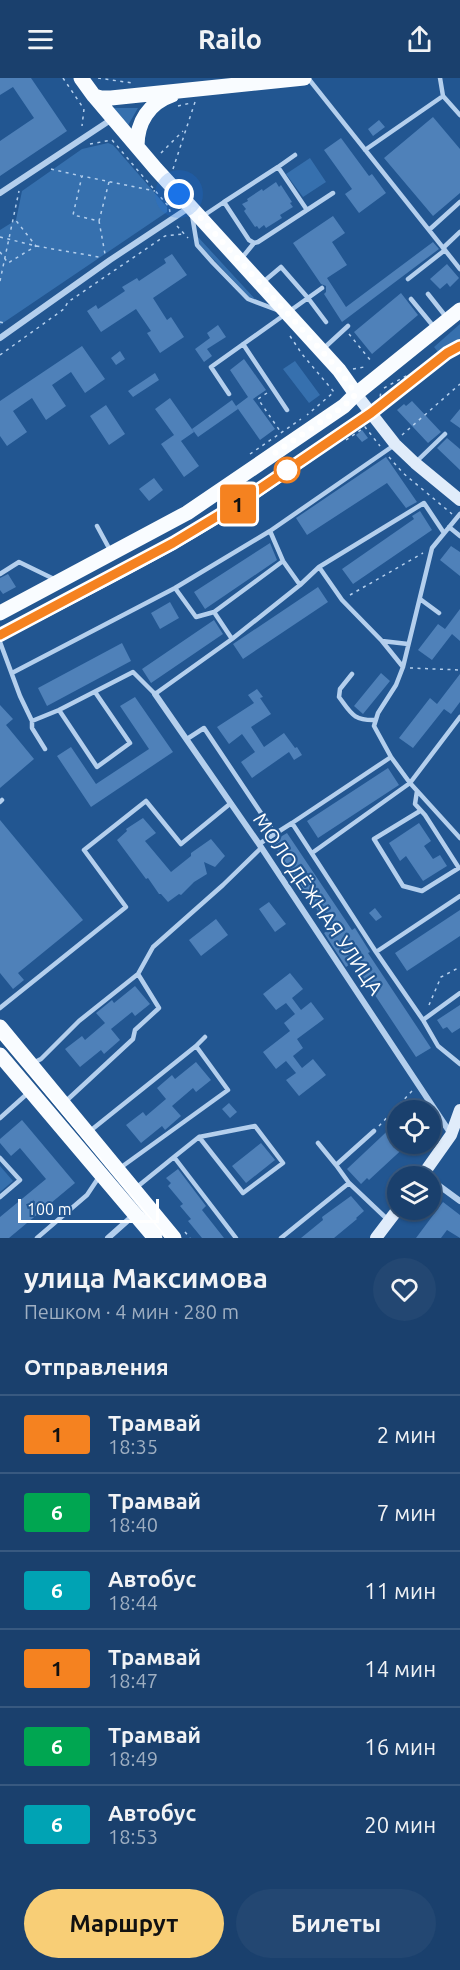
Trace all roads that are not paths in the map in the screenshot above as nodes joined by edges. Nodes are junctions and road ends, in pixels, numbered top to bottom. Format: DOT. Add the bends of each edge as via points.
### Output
graph roads {
  1 [pos="81,78"];
  2 [pos="306,78"];
  3 [pos="440,78"];
  4 [pos="94,96"];
  5 [pos="191,96"];
  6 [pos="443,96"];
  7 [pos="460,115"];
  8 [pos="113,118"];
  9 [pos="137,146"];
  10 [pos="365,150"];
  11 [pos="295,155"];
  12 [pos="278,167"];
  13 [pos="0,193"];
  14 [pos="333,193"];
  15 [pos="224,202"];
  16 [pos="460,202"];
  17 [pos="307,210"];
  18 [pos="196,212"];
  19 [pos="429,230"];
  20 [pos="460,232"];
  21 [pos="254,243"];
  22 [pos="444,249"];
  23 [pos="240,261"];
  24 [pos="460,269"];
  25 [pos="408,279"];
  26 [pos="260,285"];
  27 [pos="322,288"];
  28 [pos="428,294"];
  29 [pos="308,298"];
  30 [pos="411,299"];
  31 [pos="286,313"];
  32 [pos="454,315"];
  33 [pos="326,322"];
  34 [pos="346,328"];
  35 [pos="436,330"];
  36 [pos="0,338"];
  37 [pos="243,344"];
  38 [pos="321,351"];
  39 [pos="229,394"];
  40 [pos="356,394"];
  41 [pos="287,410"];
  42 [pos="445,434"];
  43 [pos="393,444"];
  44 [pos="415,463"];
  45 [pos="460,500"];
  46 [pos="458,516"];
  47 [pos="98,526"];
  48 [pos="449,527"];
  49 [pos="270,531"];
  50 [pos="444,533"];
  51 [pos="460,536"];
  52 [pos="112,553"];
  53 [pos="283,561"];
  54 [pos="320,567"];
  55 [pos="0,573"];
  56 [pos="58,581"];
  57 [pos="300,585"];
  58 [pos="175,588"];
  59 [pos="420,599"];
  60 [pos="214,612"];
  61 [pos="0,613"];
  62 [pos="439,613"];
  63 [pos="232,639"];
  64 [pos="382,641"];
  65 [pos="408,644"];
  66 [pos="1,645"];
  67 [pos="403,667"];
  68 [pos="12,673"];
  69 [pos="352,674"];
  70 [pos="95,692"];
  71 [pos="155,694"];
  72 [pos="59,710"];
  73 [pos="460,717"];
  74 [pos="376,720"];
  75 [pos="32,721"];
  76 [pos="187,739"];
  77 [pos="45,749"];
  78 [pos="391,757"];
  79 [pos="410,783"];
  80 [pos="417,791"];
  81 [pos="231,803"];
  82 [pos="420,811"];
  83 [pos="292,823"];
  84 [pos="274,834"];
  85 [pos="460,838"];
  86 [pos="260,846"];
  87 [pos="312,853"];
  88 [pos="460,896"];
  89 [pos="376,952"];
  90 [pos="138,974"];
  91 [pos="460,993"];
  92 [pos="0,1008"];
  93 [pos="423,1020"];
  94 [pos="0,1027"];
  95 [pos="205,1036"];
  96 [pos="196,1046"];
  97 [pos="0,1055"];
  98 [pos="30,1064"];
  99 [pos="460,1064"];
  100 [pos="30,1092"];
  101 [pos="63,1104"];
  102 [pos="460,1110"];
  103 [pos="0,1118"];
  104 [pos="374,1131"];
  105 [pos="87,1133"];
  106 [pos="451,1135"];
  107 [pos="199,1137"];
  108 [pos="318,1143"];
  109 [pos="174,1157"];
  110 [pos="0,1158"];
  111 [pos="336,1165"];
  112 [pos="432,1166"];
  113 [pos="118,1170"];
  114 [pos="101,1174"];
  115 [pos="349,1183"];
  116 [pos="441,1187"];
  117 [pos="134,1190"];
  118 [pos="0,1197"];
  119 [pos="460,1201"];
  120 [pos="135,1214"];
  121 [pos="389,1221"];
  122 [pos="37,1238"];
  123 [pos="108,1238"];
  124 [pos="155,1238"];
  125 [pos="174,1238"];
  126 [pos="236,1238"];
  127 [pos="281,1238"];
  128 [pos="376,1238"];
  1 -- 4 [label="main road"];
  2 -- 5 [label="main road"];
  2 -- 10 [label="lane"];
  3 -- 6 [label="lane"];
  4 -- 5 [label="main road"];
  4 -- 8 [label="main road"];
  5 -- 9 [label="main road" via="160,100 139,128"];
  6 -- 7 [label="lane"];
  6 -- 10 [label="lane"];
  8 -- 9 [label="main road"];
  8 -- 13 [label="street"];
  9 -- 18 [label="main road"];
  10 -- 19 [label="lane"];
  11 -- 12 [label="lane"];
  12 -- 15 [label="lane"];
  12 -- 17 [label="lane"];
  14 -- 17 [label="lane"];
  15 -- 18 [label="lane"];
  15 -- 21 [label="lane"];
  16 -- 19 [label="lane"];
  17 -- 21 [label="lane"];
  18 -- 23 [label="main road"];
  18 -- 31 [label="lane" via="197,245 213,263 248,298"];
  18 -- 36 [label="street" via="110,260"];
  19 -- 22 [label="lane"];
  20 -- 22 [label="lane"];
  21 -- 23 [label="lane"];
  22 -- 24 [label="lane"];
  22 -- 25 [label="lane"];
  23 -- 26 [label="main road"];
  26 -- 29 [label="lane" via="281,267"];
  26 -- 31 [label="main road"];
  27 -- 29 [label="lane"];
  28 -- 32 [label="lane"];
  29 -- 31 [label="lane"];
  29 -- 33 [label="lane"];
  30 -- 35 [label="lane"];
  31 -- 37 [label="lane"];
  31 -- 38 [label="main road"];
  32 -- 35 [label="main road"];
  34 -- 38 [label="lane"];
  35 -- 40 [label="main road"];
  37 -- 39 [label="lane" via="211,368"];
  37 -- 41 [label="lane"];
  38 -- 40 [label="main road"];
  40 -- 43 [label="main road"];
  40 -- 52 [label="main road" via="333,414 187,513"];
  42 -- 44 [label="lane"];
  43 -- 44 [label="main road"];
  43 -- 49 [label="lane"];
  44 -- 45 [label="main road"];
  46 -- 48 [label="lane"];
  47 -- 52 [label="lane"];
  48 -- 50 [label="lane"];
  48 -- 51 [label="lane"];
  49 -- 53 [label="lane"];
  49 -- 58 [label="lane"];
  50 -- 54 [label="lane" via="424,503"];
  50 -- 59 [label="lane" via="432,548"];
  52 -- 56 [label="main road"];
  53 -- 57 [label="lane"];
  53 -- 60 [label="lane"];
  54 -- 57 [label="lane"];
  54 -- 64 [label="lane" via="342,600"];
  55 -- 56 [label="lane" via="20,562"];
  56 -- 61 [label="main road"];
  57 -- 63 [label="lane"];
  58 -- 60 [label="lane" via="196,617"];
  58 -- 68 [label="lane"];
  59 -- 62 [label="lane"];
  59 -- 65 [label="lane"];
  60 -- 63 [label="lane"];
  63 -- 71 [label="lane"];
  64 -- 65 [label="lane"];
  64 -- 67 [label="lane"];
  65 -- 67 [label="lane"];
  66 -- 68 [label="lane"];
  67 -- 74 [label="lane"];
  68 -- 75 [label="lane"];
  69 -- 74 [label="lane" via="340,689 339,697 353,716 363,721"];
  70 -- 71 [label="lane" via="133,672"];
  70 -- 72 [label="lane"];
  70 -- 72 [label="lane" via="130,743 97,766"];
  71 -- 76 [label="street, МОЛОДЁЖНАЯ УЛИЦА"];
  72 -- 75 [label="lane"];
  73 -- 79 [label="lane"];
  74 -- 78 [label="lane" via="374,726"];
  75 -- 77 [label="lane"];
  76 -- 81 [label="street, МОЛОДЁЖНАЯ УЛИЦА"];
  76 -- 84 [label="lane" via="204,728"];
  78 -- 79 [label="lane"];
  78 -- 83 [label="lane"];
  79 -- 80 [label="lane"];
  79 -- 87 [label="lane"];
  80 -- 82 [label="lane" via="415,804"];
  80 -- 85 [label="lane"];
  81 -- 86 [label="street, МОЛОДЁЖНАЯ УЛИЦА"];
  81 -- 92 [label="lane" via="181,844 146,801 84,850 126,907"];
  82 -- 82 [label="lane" via="459,868 422,891 403,886 374,839"];
  83 -- 84 [label="lane"];
  83 -- 87 [label="lane"];
  84 -- 86 [label="lane"];
  86 -- 90 [label="lane" via="223,885 153,946"];
  86 -- 106 [label="street, МОЛОДЁЖНАЯ УЛИЦА"];
  87 -- 89 [label="lane"];
  88 -- 89 [label="lane"];
  89 -- 93 [label="lane"];
  90 -- 98 [label="lane"];
  90 -- 101 [label="lane" via="159,1008 135,1030 133,1039"];
  91 -- 93 [label="lane"];
  93 -- 99 [label="lane" via="438,1046"];
  94 -- 98 [label="main road"];
  95 -- 96 [label="lane"];
  96 -- 105 [label="lane"];
  96 -- 113 [label="lane" via="228,1090"];
  97 -- 100 [label="main road"];
  98 -- 101 [label="main road"];
  100 -- 103 [label="lane"];
  100 -- 114 [label="main road"];
  101 -- 105 [label="main road"];
  102 -- 106 [label="main road"];
  104 -- 111 [label="lane"];
  105 -- 113 [label="main road"];
  106 -- 112 [label="main road"];
  107 -- 107 [label="lane" via="255,1126 283,1162 243,1193"];
  107 -- 109 [label="lane"];
  108 -- 111 [label="lane"];
  109 -- 117 [label="lane"];
  109 -- 126 [label="lane"];
  110 -- 118 [label="lane" via="20,1180"];
  111 -- 115 [label="lane"];
  113 -- 117 [label="main road"];
  114 -- 120 [label="main road"];
  114 -- 122 [label="lane" via="87,1195"];
  115 -- 121 [label="lane"];
  115 -- 127 [label="lane"];
  116 -- 119 [label="street"];
  117 -- 125 [label="main road"];
  120 -- 123 [label="street"];
  120 -- 124 [label="main road"];
  121 -- 128 [label="main road"];
}
